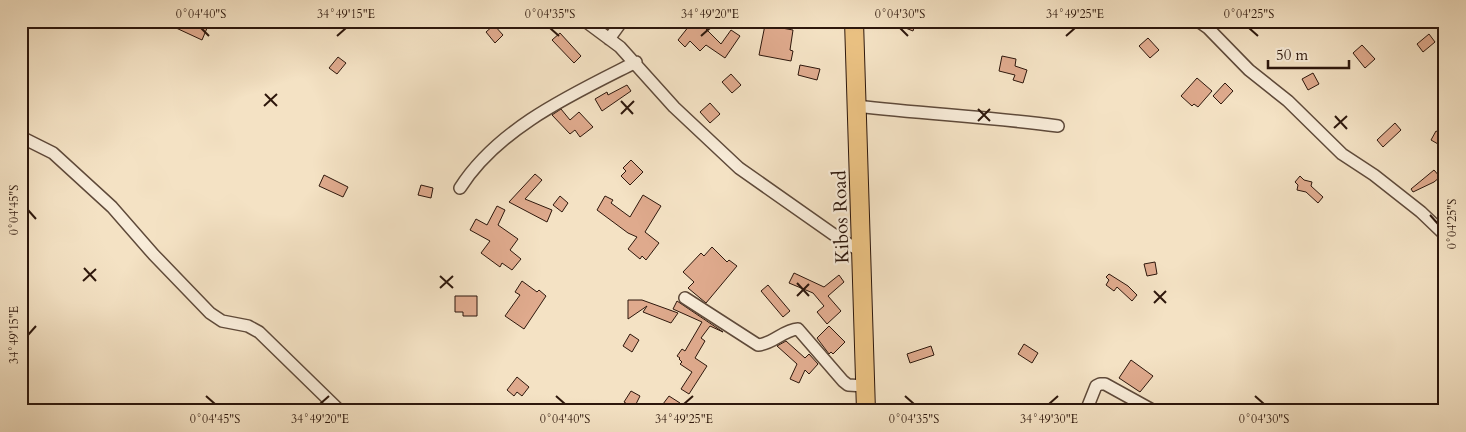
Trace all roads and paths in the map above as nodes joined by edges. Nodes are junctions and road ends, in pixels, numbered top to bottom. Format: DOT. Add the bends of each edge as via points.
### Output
graph roads {
  1 [pos="585,21"];
  2 [pos="622,21"];
  3 [pos="854,21"];
  4 [pos="1198,21"];
  5 [pos="609,39"];
  6 [pos="636,62"];
  7 [pos="857,106"];
  8 [pos="1058,126"];
  9 [pos="21,137"];
  10 [pos="460,188"];
  11 [pos="1445,235"];
  12 [pos="862,252"];
  13 [pos="685,298"];
  14 [pos="865,386"];
  15 [pos="340,411"];
  16 [pos="866,411"];
  17 [pos="1086,411"];
  18 [pos="1154,411"];
  1 -- 5 [label="street"];
  2 -- 5 [label="street"];
  3 -- 7 [label="main road, Kibos Road"];
  4 -- 11 [label="street" via="1342,154 1374,175"];
  5 -- 6 [label="street"];
  6 -- 10 [label="street" via="549,107 499,143 472,170"];
  6 -- 12 [label="street" via="674,107 740,168"];
  7 -- 8 [label="street"];
  7 -- 12 [label="main road, Kibos Road"];
  9 -- 15 [label="street" via="54,153 112,207 210,313 222,321 248,326 258,332"];
  12 -- 14 [label="main road, Kibos Road"];
  13 -- 14 [label="street" via="758,344 784,332 798,330 843,381 848,385"];
  14 -- 16 [label="main road, Kibos Road"];
  17 -- 18 [label="street" via="1096,386 1100,384"];
}
